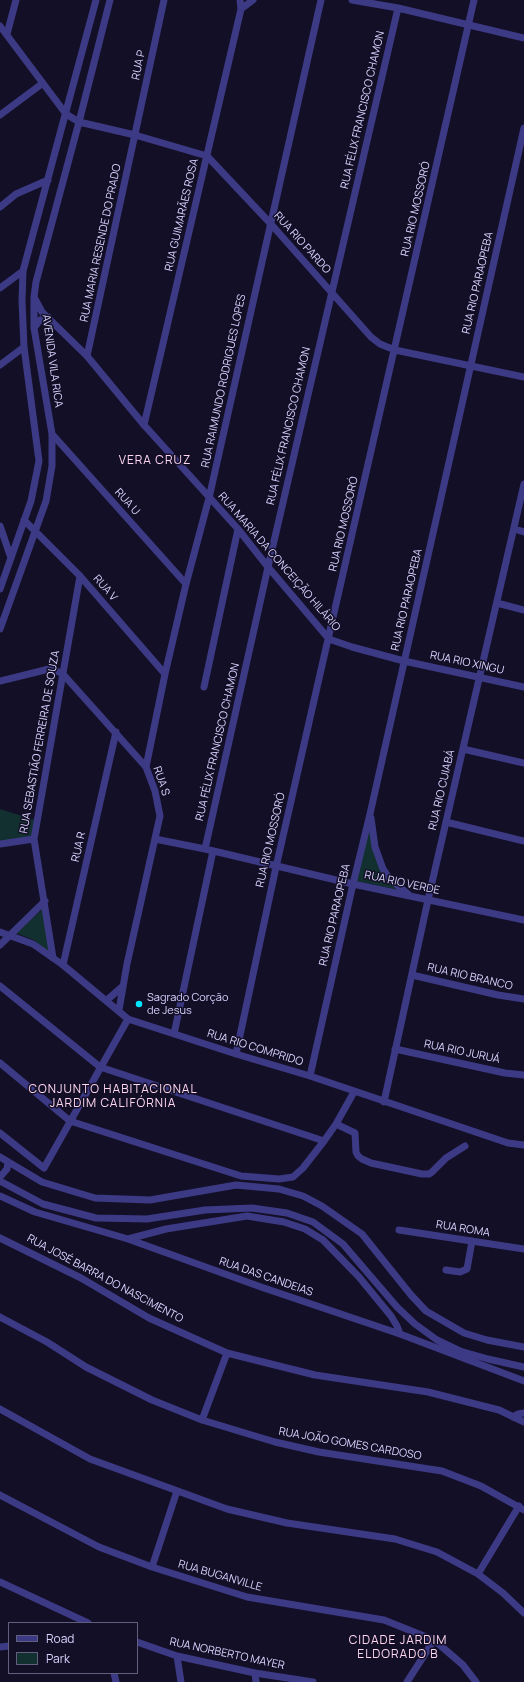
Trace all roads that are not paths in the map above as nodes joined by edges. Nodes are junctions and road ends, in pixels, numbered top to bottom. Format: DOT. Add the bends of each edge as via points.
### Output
graph roads {
  1 [pos="16,0"];
  2 [pos="96,0"];
  3 [pos="110,0"];
  4 [pos="164,0"];
  5 [pos="240,0"];
  6 [pos="253,0"];
  7 [pos="321,0"];
  8 [pos="352,0"];
  9 [pos="474,0"];
  10 [pos="398,8"];
  11 [pos="241,9"];
  12 [pos="0,26"];
  13 [pos="469,26"];
  14 [pos="6,34"];
  15 [pos="524,38"];
  16 [pos="43,84"];
  17 [pos="66,114"];
  18 [pos="0,115"];
  19 [pos="79,122"];
  20 [pos="524,128"];
  21 [pos="136,135"];
  22 [pos="207,156"];
  23 [pos="48,180"];
  24 [pos="0,207"];
  25 [pos="270,223"];
  26 [pos="23,271"];
  27 [pos="0,288"];
  28 [pos="331,292"];
  29 [pos="34,297"];
  30 [pos="48,317"];
  31 [pos="34,328"];
  32 [pos="24,347"];
  33 [pos="395,350"];
  34 [pos="87,356"];
  35 [pos="0,365"];
  36 [pos="471,366"];
  37 [pos="524,377"];
  38 [pos="144,425"];
  39 [pos="52,434"];
  40 [pos="524,484"];
  41 [pos="209,498"];
  42 [pos="24,520"];
  43 [pos="0,526"];
  44 [pos="238,529"];
  45 [pos="514,530"];
  46 [pos="36,531"];
  47 [pos="524,532"];
  48 [pos="11,558"];
  49 [pos="268,567"];
  50 [pos="80,576"];
  51 [pos="186,584"];
  52 [pos="0,590"];
  53 [pos="497,603"];
  54 [pos="524,610"];
  55 [pos="0,629"];
  56 [pos="329,639"];
  57 [pos="404,661"];
  58 [pos="62,673"];
  59 [pos="165,674"];
  60 [pos="480,676"];
  61 [pos="0,681"];
  62 [pos="204,687"];
  63 [pos="524,687"];
  64 [pos="116,732"];
  65 [pos="463,749"];
  66 [pos="524,763"];
  67 [pos="146,767"];
  68 [pos="370,814"];
  69 [pos="446,822"];
  70 [pos="34,839"];
  71 [pos="155,839"];
  72 [pos="524,841"];
  73 [pos="0,844"];
  74 [pos="209,850"];
  75 [pos="276,867"];
  76 [pos="353,884"];
  77 [pos="411,896"];
  78 [pos="428,900"];
  79 [pos="45,901"];
  80 [pos="524,920"];
  81 [pos="0,932"];
  82 [pos="11,936"];
  83 [pos="0,945"];
  84 [pos="53,958"];
  85 [pos="63,966"];
  86 [pos="412,975"];
  87 [pos="0,986"];
  88 [pos="122,987"];
  89 [pos="107,1000"];
  90 [pos="524,1000"];
  91 [pos="119,1010"];
  92 [pos="128,1019"];
  93 [pos="174,1034"];
  94 [pos="395,1049"];
  95 [pos="236,1054"];
  96 [pos="0,1063"];
  97 [pos="100,1067"];
  98 [pos="524,1075"];
  99 [pos="310,1076"];
  100 [pos="354,1092"];
  101 [pos="384,1102"];
  102 [pos="70,1121"];
  103 [pos="336,1124"];
  104 [pos="0,1133"];
  105 [pos="324,1141"];
  106 [pos="524,1145"];
  107 [pos="465,1146"];
  108 [pos="0,1157"];
  109 [pos="8,1162"];
  110 [pos="0,1176"];
  111 [pos="0,1181"];
  112 [pos="0,1196"];
  113 [pos="399,1230"];
  114 [pos="0,1238"];
  115 [pos="128,1239"];
  116 [pos="472,1241"];
  117 [pos="524,1249"];
  118 [pos="446,1270"];
  119 [pos="0,1317"];
  120 [pos="400,1334"];
  121 [pos="524,1347"];
  122 [pos="227,1352"];
  123 [pos="524,1367"];
  124 [pos="524,1381"];
  125 [pos="0,1408"];
  126 [pos="524,1413"];
  127 [pos="513,1417"];
  128 [pos="202,1420"];
  129 [pos="524,1422"];
  130 [pos="177,1492"];
  131 [pos="0,1495"];
  132 [pos="521,1508"];
  133 [pos="152,1567"];
  134 [pos="478,1574"];
  135 [pos="0,1582"];
  136 [pos="524,1614"];
  137 [pos="79,1621"];
  138 [pos="434,1640"];
  139 [pos="138,1642"];
  140 [pos="176,1656"];
  141 [pos="255,1673"];
  142 [pos="181,1682"];
  143 [pos="256,1682"];
  144 [pos="313,1682"];
  145 [pos="407,1682"];
  146 [pos="476,1682"];
  1 -- 14 [label="street"];
  2 -- 17 [label="street, AVENIDA VILA RICA"];
  3 -- 19 [label="street, AVENIDA VILA RICA"];
  4 -- 21 [label="street, RUA P"];
  5 -- 11 [label="street, RUA GUIMARÃES ROSA"];
  6 -- 11 [label="street"];
  7 -- 25 [label="street, RUA RAIMUNDO RODRIGUES LOPES"];
  8 -- 10 [label="street"];
  9 -- 13 [label="street, RUA RIO MOSSORÓ"];
  10 -- 13 [label="street"];
  10 -- 28 [label="street, RUA FÉLIX FRANCISCO CHAMON"];
  11 -- 22 [label="street, RUA GUIMARÃES ROSA"];
  12 -- 14 [label="street"];
  13 -- 15 [label="street"];
  13 -- 33 [label="street, RUA RIO MOSSORÓ"];
  14 -- 16 [label="street"];
  16 -- 17 [label="street"];
  16 -- 18 [label="street"];
  17 -- 19 [label="street"];
  17 -- 23 [label="street, AVENIDA VILA RICA"];
  19 -- 21 [label="street"];
  19 -- 29 [label="street, AVENIDA VILA RICA" via="42,254"];
  20 -- 36 [label="street, RUA RIO PARAOPEBA"];
  21 -- 22 [label="street"];
  21 -- 34 [label="street, RUA MARIA RESENDE DO PRADO"];
  22 -- 25 [label="street, RUA RIO PARDO"];
  22 -- 38 [label="street, RUA GUIMARÃES ROSA"];
  23 -- 24 [label="street" via="16,194"];
  23 -- 26 [label="street, AVENIDA VILA RICA"];
  25 -- 28 [label="street, RUA RIO PARDO"];
  25 -- 41 [label="street, RUA RAIMUNDO RODRIGUES LOPES"];
  26 -- 27 [label="street"];
  26 -- 32 [label="street, AVENIDA VILA RICA"];
  28 -- 33 [label="street, RUA RIO PARDO" via="371,337"];
  28 -- 49 [label="street, RUA FÉLIX FRANCISCO CHAMON"];
  29 -- 30 [label="street, RUA MARIA DA CONCEIÇÃO HILÁRIO" via="42,312"];
  29 -- 31 [label="street, AVENIDA VILA RICA"];
  30 -- 31 [label="street" via="40,320"];
  30 -- 34 [label="street, RUA MARIA DA CONCEIÇÃO HILÁRIO"];
  31 -- 39 [label="street, AVENIDA VILA RICA"];
  32 -- 35 [label="street"];
  32 -- 42 [label="street, AVENIDA VILA RICA" via="39,461"];
  33 -- 36 [label="street, RUA RIO PARDO"];
  33 -- 56 [label="street, RUA RIO MOSSORÓ"];
  34 -- 38 [label="street, RUA MARIA DA CONCEIÇÃO HILÁRIO"];
  36 -- 37 [label="street, RUA RIO PARDO"];
  36 -- 57 [label="street, RUA RIO PARAOPEBA"];
  38 -- 41 [label="street, RUA MARIA DA CONCEIÇÃO HILÁRIO"];
  39 -- 46 [label="street, AVENIDA VILA RICA" via="52,466 46,501"];
  39 -- 51 [label="street, RUA U"];
  40 -- 45 [label="street, RUA RIO CUIABÁ"];
  41 -- 44 [label="street, RUA MARIA DA CONCEIÇÃO HILÁRIO"];
  41 -- 51 [label="street, RUA RAIMUNDO RODRIGUES LOPES"];
  42 -- 46 [label="street, RUA V"];
  42 -- 48 [label="street, AVENIDA VILA RICA"];
  43 -- 48 [label="street"];
  44 -- 49 [label="street, RUA MARIA DA CONCEIÇÃO HILÁRIO"];
  44 -- 62 [label="street"];
  45 -- 47 [label="street"];
  45 -- 53 [label="street, RUA RIO CUIABÁ"];
  46 -- 50 [label="street, RUA V"];
  46 -- 55 [label="street, AVENIDA VILA RICA"];
  48 -- 52 [label="street, AVENIDA VILA RICA"];
  49 -- 56 [label="street, RUA MARIA DA CONCEIÇÃO HILÁRIO"];
  49 -- 74 [label="street, RUA FÉLIX FRANCISCO CHAMON"];
  50 -- 58 [label="street, RUA SEBASTIÃO FERREIRA DE SOUZA"];
  50 -- 59 [label="street, RUA V"];
  51 -- 59 [label="street, RUA RAIMUNDO RODRIGUES LOPES"];
  53 -- 54 [label="street"];
  53 -- 60 [label="street, RUA RIO CUIABÁ"];
  56 -- 57 [label="street, RUA MARIA DA CONCEIÇÃO HILÁRIO"];
  56 -- 75 [label="street, RUA RIO MOSSORÓ"];
  57 -- 60 [label="street, RUA RIO XINGU"];
  57 -- 68 [label="street, RUA RIO PARAOPEBA"];
  58 -- 61 [label="street" via="49,669"];
  58 -- 64 [label="street, RUA S"];
  58 -- 70 [label="street, RUA SEBASTIÃO FERREIRA DE SOUZA"];
  59 -- 67 [label="street, RUA RAIMUNDO RODRIGUES LOPES"];
  60 -- 63 [label="street, RUA RIO XINGU"];
  60 -- 65 [label="street, RUA RIO CUIABÁ"];
  64 -- 67 [label="street, RUA S"];
  64 -- 85 [label="street, RUA R"];
  65 -- 66 [label="street"];
  65 -- 69 [label="street, RUA RIO CUIABÁ"];
  67 -- 71 [label="street, RUA S" via="155,791 160,816"];
  68 -- 76 [label="street, RUA RIO PARAOPEBA"];
  68 -- 77 [label="street" via="375,847 383,869 389,878"];
  69 -- 72 [label="street"];
  69 -- 78 [label="street, RUA RIO CUIABÁ"];
  70 -- 73 [label="street"];
  70 -- 79 [label="street, RUA SEBASTIÃO FERREIRA DE SOUZA"];
  71 -- 74 [label="street, RUA RIO VERDE"];
  71 -- 88 [label="street, RUA S"];
  74 -- 75 [label="street, RUA RIO VERDE"];
  74 -- 93 [label="street, RUA FÉLIX FRANCISCO CHAMON"];
  75 -- 76 [label="street, RUA RIO VERDE"];
  75 -- 95 [label="street, RUA RIO MOSSORÓ"];
  76 -- 77 [label="street, RUA RIO VERDE"];
  76 -- 99 [label="street, RUA RIO PARAOPEBA"];
  77 -- 78 [label="street, RUA RIO VERDE"];
  78 -- 80 [label="street, RUA RIO VERDE"];
  78 -- 86 [label="street, RUA RIO CUIABÁ"];
  79 -- 82 [label="street"];
  79 -- 84 [label="street, RUA SEBASTIÃO FERREIRA DE SOUZA"];
  81 -- 82 [label="street, RUA RIO COMPRIDO"];
  82 -- 83 [label="street"];
  82 -- 84 [label="street, RUA RIO COMPRIDO" via="33,944"];
  84 -- 85 [label="street, RUA RIO COMPRIDO"];
  85 -- 89 [label="street, RUA RIO COMPRIDO"];
  86 -- 90 [label="street, RUA RIO BRANCO"];
  86 -- 94 [label="street, RUA RIO CUIABÁ"];
  87 -- 97 [label="street"];
  88 -- 89 [label="street"];
  88 -- 91 [label="street, RUA S"];
  89 -- 91 [label="street, RUA RIO COMPRIDO"];
  91 -- 92 [label="street, RUA RIO COMPRIDO"];
  92 -- 93 [label="street, RUA RIO COMPRIDO"];
  92 -- 97 [label="street"];
  93 -- 95 [label="street, RUA RIO COMPRIDO"];
  94 -- 98 [label="street, RUA RIO JURUÁ"];
  94 -- 101 [label="street, RUA RIO CUIABÁ"];
  95 -- 99 [label="street, RUA RIO COMPRIDO"];
  96 -- 102 [label="street"];
  97 -- 102 [label="street"];
  97 -- 105 [label="street"];
  99 -- 100 [label="street, RUA RIO COMPRIDO"];
  100 -- 101 [label="street, RUA RIO COMPRIDO"];
  100 -- 103 [label="street"];
  101 -- 106 [label="street, RUA RIO COMPRIDO" via="508,1143"];
  102 -- 104 [label="street" via="44,1168"];
  102 -- 105 [label="street" via="241,1176 279,1179 293,1176 303,1168"];
  103 -- 105 [label="street"];
  103 -- 107 [label="street" via="355,1133 356,1152 362,1159 422,1174 429,1174 446,1158"];
  108 -- 109 [label="street"];
  109 -- 110 [label="street" via="7,1169"];
  109 -- 121 [label="street" via="42,1182 95,1198 150,1200 236,1185 279,1189 303,1196 362,1234 426,1311 464,1333"];
  111 -- 123 [label="street" via="43,1204 96,1218 147,1220 205,1210 252,1208 287,1213 313,1222 343,1244 397,1307 437,1340 460,1351"];
  112 -- 115 [label="street, RUA DAS CANDEIAS" via="35,1212"];
  113 -- 116 [label="street, RUA ROMA"];
  114 -- 122 [label="street, RUA JOSÉ BARRA DO NASCIMENTO" via="81,1278 149,1318"];
  115 -- 120 [label="street, RUA DAS CANDEIAS"];
  115 -- 120 [label="street" via="166,1229 247,1216 284,1222 305,1229 323,1240 359,1277 391,1316"];
  116 -- 117 [label="street, RUA ROMA"];
  116 -- 118 [label="street" via="467,1269 460,1272"];
  119 -- 128 [label="street, RUA JOÃO GOMES CARDOSO" via="47,1342 86,1367 152,1400"];
  120 -- 124 [label="street, RUA DAS CANDEIAS"];
  122 -- 127 [label="street, RUA JOSÉ BARRA DO NASCIMENTO" via="314,1375 428,1392 499,1410"];
  122 -- 128 [label="street"];
  125 -- 130 [label="street" via="90,1459"];
  126 -- 127 [label="street"];
  127 -- 129 [label="street, RUA JOSÉ BARRA DO NASCIMENTO"];
  128 -- 132 [label="street, RUA JOÃO GOMES CARDOSO" via="275,1442 312,1450 442,1471 481,1486"];
  130 -- 133 [label="street"];
  130 -- 134 [label="street" via="227,1509 287,1523 396,1539 437,1552"];
  131 -- 133 [label="street, RUA BUGANVILLE" via="99,1548"];
  132 -- 134 [label="street"];
  133 -- 138 [label="street, RUA BUGANVILLE" via="247,1597 384,1620"];
  134 -- 136 [label="street" via="503,1593"];
  135 -- 137 [label="street"];
  138 -- 145 [label="street"];
  138 -- 146 [label="street, RUA BUGANVILLE" via="463,1665"];
  139 -- 140 [label="street, RUA NORBERTO MAYER"];
  140 -- 141 [label="street, RUA NORBERTO MAYER"];
  140 -- 142 [label="street"];
  141 -- 143 [label="street"];
  141 -- 144 [label="street, RUA NORBERTO MAYER"];
}
